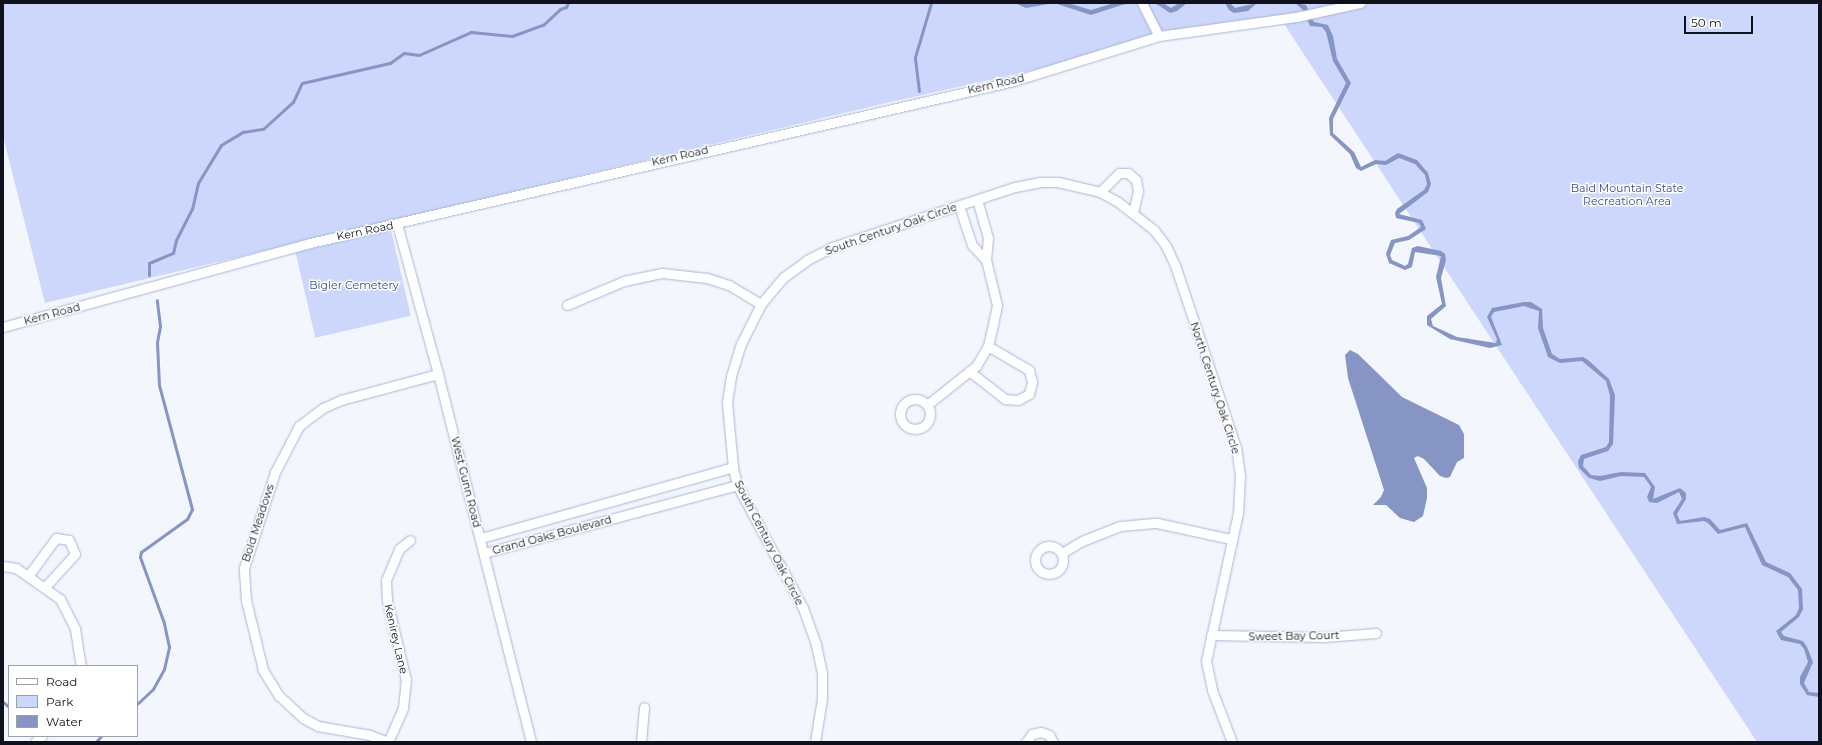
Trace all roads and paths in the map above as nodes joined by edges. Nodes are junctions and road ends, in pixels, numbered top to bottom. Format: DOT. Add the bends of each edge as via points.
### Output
graph roads {
  1 [pos="1142,3"];
  2 [pos="1360,3"];
  3 [pos="1159,36"];
  4 [pos="1100,192"];
  5 [pos="977,200"];
  6 [pos="959,206"];
  7 [pos="1133,212"];
  8 [pos="397,224"];
  9 [pos="986,260"];
  10 [pos="761,304"];
  11 [pos="567,305"];
  12 [pos="3,327"];
  13 [pos="988,346"];
  14 [pos="969,371"];
  15 [pos="438,374"];
  16 [pos="927,405"];
  17 [pos="733,467"];
  18 [pos="737,485"];
  19 [pos="614,500"];
  20 [pos="619,517"];
  21 [pos="480,538"];
  22 [pos="1231,539"];
  23 [pos="410,540"];
  24 [pos="1062,553"];
  25 [pos="484,554"];
  26 [pos="3,566"];
  27 [pos="28,576"];
  28 [pos="45,587"];
  29 [pos="1376,633"];
  30 [pos="1212,635"];
  31 [pos="81,665"];
  32 [pos="644,707"];
  33 [pos="388,742"];
  34 [pos="530,742"];
  35 [pos="641,742"];
  36 [pos="815,742"];
  37 [pos="1026,742"];
  38 [pos="1053,742"];
  39 [pos="1232,742"];
  1 -- 3 [label="street"];
  2 -- 3 [label="street, Kern Road" via="1296,17"];
  3 -- 8 [label="street, Kern Road" via="1014,81 664,159"];
  4 -- 5 [label="street, North Century Oak Circle" via="1070,184 1040,182"];
  4 -- 7 [label="street, North Century Oak Circle"];
  4 -- 7 [label="street" via="1119,173 1128,173 1136,180 1138,191"];
  5 -- 6 [label="street, South Century Oak Circle"];
  5 -- 9 [label="street" via="988,238"];
  6 -- 9 [label="street" via="972,246"];
  6 -- 10 [label="street, South Century Oak Circle" via="832,247 807,260 784,277"];
  7 -- 22 [label="street, North Century Oak Circle" via="1154,230 1175,265 1236,447 1240,476 1238,513"];
  8 -- 12 [label="street, Kern Road" via="310,243"];
  8 -- 15 [label="street, West Gunn Road"];
  9 -- 13 [label="street" via="997,305"];
  10 -- 11 [label="street" via="729,285 707,278 662,273 624,281"];
  10 -- 17 [label="street, South Century Oak Circle" via="741,344 731,376 728,423"];
  13 -- 14 [label="street" via="976,366"];
  13 -- 14 [label="street" via="1029,370 1032,382 1029,394 1018,400 1005,399"];
  14 -- 16 [label="street"];
  15 -- 21 [label="street, West Gunn Road"];
  15 -- 33 [label="street, Bold Meadows" via="341,400 323,408 299,426 275,472 244,568 246,600 262,670 279,696 303,718 318,726 370,735"];
  17 -- 18 [label="street, South Century Oak Circle"];
  17 -- 19 [label="street, Grand Oaks Boulevard"];
  18 -- 20 [label="street, Grand Oaks Boulevard"];
  18 -- 36 [label="street, South Century Oak Circle" via="803,608 816,644 822,673 822,699"];
  19 -- 20 [label="street, Grand Oaks Boulevard"];
  19 -- 21 [label="street, Grand Oaks Boulevard"];
  20 -- 25 [label="street, Grand Oaks Boulevard"];
  21 -- 25 [label="street, West Gunn Road"];
  22 -- 24 [label="street" via="1157,523 1120,526 1082,541"];
  22 -- 30 [label="street, North Century Oak Circle"];
  23 -- 33 [label="street, Kenirey Lane" via="398,549 386,580 387,600 406,680 403,708"];
  25 -- 34 [label="street, West Gunn Road"];
  26 -- 27 [label="street" via="16,568"];
  27 -- 28 [label="street"];
  27 -- 28 [label="street" via="56,538 69,540 75,554"];
  28 -- 31 [label="street" via="60,600 70,615 79,645"];
  29 -- 30 [label="street, Sweet Bay Court" via="1324,637"];
  30 -- 39 [label="street, North Century Oak Circle" via="1206,661 1212,690"];
  32 -- 35 [label="street"];
  37 -- 38 [label="street" via="1032,734 1041,732 1049,736"];
}
